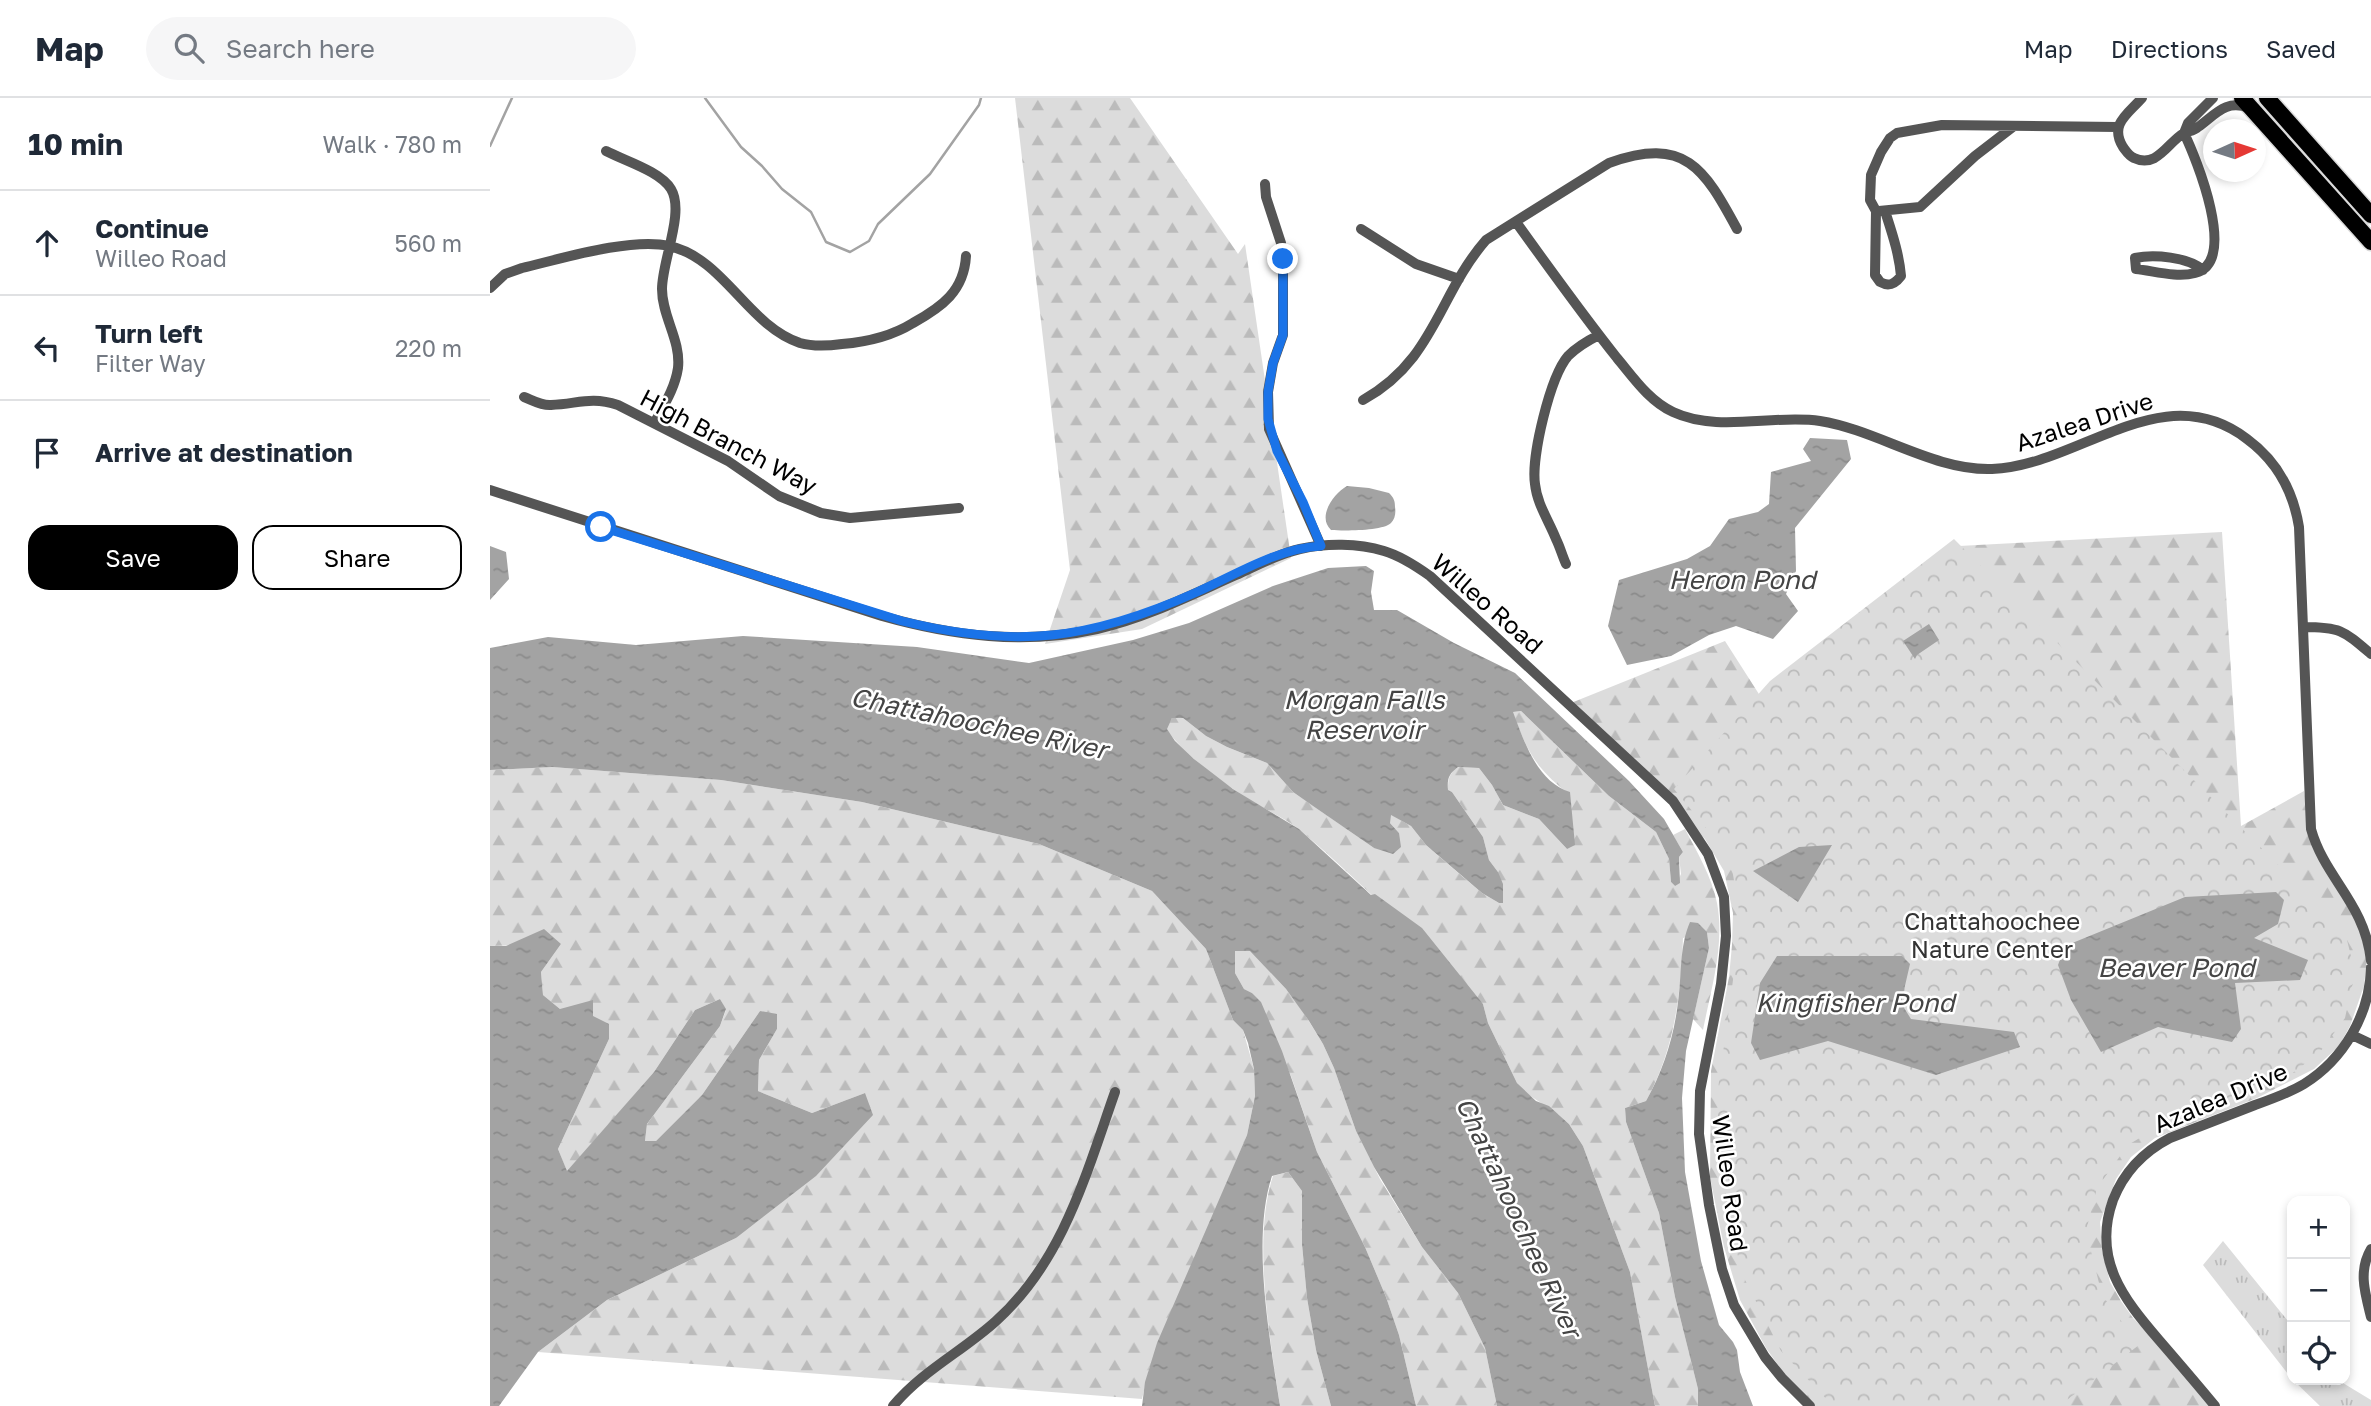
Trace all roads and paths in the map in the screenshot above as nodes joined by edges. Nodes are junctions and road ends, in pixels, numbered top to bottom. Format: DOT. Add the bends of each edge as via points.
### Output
graph roads {
  1 [pos="2142,98"];
  2 [pos="2213,98"];
  3 [pos="2267,98"];
  4 [pos="2247,104"];
  5 [pos="2014,126"];
  6 [pos="2117,127"];
  7 [pos="2184,133"];
  8 [pos="606,151"];
  9 [pos="1265,184"];
  10 [pos="1880,211"];
  11 [pos="2371,215"];
  12 [pos="1516,222"];
  13 [pos="1361,229"];
  14 [pos="1737,229"];
  15 [pos="2371,242"];
  16 [pos="668,246"];
  17 [pos="967,256"];
  18 [pos="2203,270"];
  19 [pos="1459,279"];
  20 [pos="490,289"];
  21 [pos="1598,335"];
  22 [pos="524,397"];
  23 [pos="1363,400"];
  24 [pos="655,422"];
  25 [pos="490,490"];
  26 [pos="959,508"];
  27 [pos="1321,546"];
  28 [pos="1566,564"];
  29 [pos="2302,627"];
  30 [pos="2371,654"];
  31 [pos="2367,921"];
  32 [pos="2371,961"];
  33 [pos="2371,967"];
  34 [pos="2352,1035"];
  35 [pos="2371,1044"];
  36 [pos="1115,1092"];
  37 [pos="2371,1249"];
  38 [pos="2371,1317"];
  39 [pos="893,1406"];
  40 [pos="1810,1406"];
  41 [pos="2215,1406"];
  1 -- 6 [label="street"];
  2 -- 7 [label="street"];
  3 -- 11 [label="highway"];
  4 -- 7 [label="street" via="2218,110 2196,130"];
  4 -- 15 [label="highway"];
  5 -- 6 [label="street"];
  5 -- 10 [label="street" via="1920,207"];
  5 -- 10 [label="street" via="1942,125 1897,134 1881,152 1871,175 1870,200"];
  6 -- 7 [label="street" via="2127,153 2140,160 2160,155"];
  7 -- 18 [label="street" via="2211,214 2213,253"];
  8 -- 16 [label="street" via="653,173 670,188 675,215"];
  9 -- 27 [label="street" via="1283,259 1283,335 1268,392 1269,429"];
  10 -- 10 [label="street" via="1898,252 1901,276 1890,285 1875,275"];
  12 -- 14 [label="street" via="1609,163 1655,153 1683,160 1705,176"];
  12 -- 19 [label="street" via="1486,240"];
  12 -- 21 [label="street, Azalea Drive"];
  13 -- 19 [label="street" via="1416,264"];
  16 -- 17 [label="street" via="702,261 781,334 821,346 882,337 931,313 957,288"];
  16 -- 20 [label="street" via="630,244 522,268 505,274"];
  16 -- 24 [label="street" via="662,292 678,364"];
  18 -- 18 [label="street" via="2178,275 2136,269 2134,263 2136,258 2150,256 2189,262"];
  19 -- 23 [label="street" via="1423,346 1381,390"];
  21 -- 28 [label="street" via="1567,357 1557,372 1535,460 1539,500"];
  21 -- 29 [label="street, Azalea Drive" via="1643,390 1673,412 1698,420 1823,421 1970,468 2030,463 2159,416 2217,422 2260,448 2290,492 2299,527"];
  22 -- 24 [label="street, High Branch Way" via="549,406 581,400 608,402"];
  24 -- 26 [label="street, High Branch Way" via="728,461 779,496 821,513 850,518"];
  25 -- 27 [label="street, Willeo Road" via="882,616 944,631 1002,638 1059,635 1114,625 1292,551"];
  27 -- 40 [label="street, Willeo Road" via="1383,551 1430,576 1673,801 1699,839 1720,883 1726,914 1723,971 1703,1067 1699,1112 1715,1237 1726,1282 1744,1323 1773,1368"];
  29 -- 30 [label="street" via="2345,632"];
  29 -- 31 [label="street, Azalea Drive" via="2311,829 2320,853"];
  31 -- 32 [label="street, Azalea Drive"];
  33 -- 34 [label="street, Azalea Drive" via="2368,993"];
  34 -- 35 [label="street"];
  34 -- 41 [label="street, Azalea Drive" via="2330,1063 2304,1084 2152,1148 2134,1163 2114,1197 2107,1243 2116,1282 2130,1306"];
  36 -- 39 [label="street" via="1078,1197 1041,1270 997,1320 929,1371"];
  37 -- 38 [label="street" via="2363,1278"];
}
